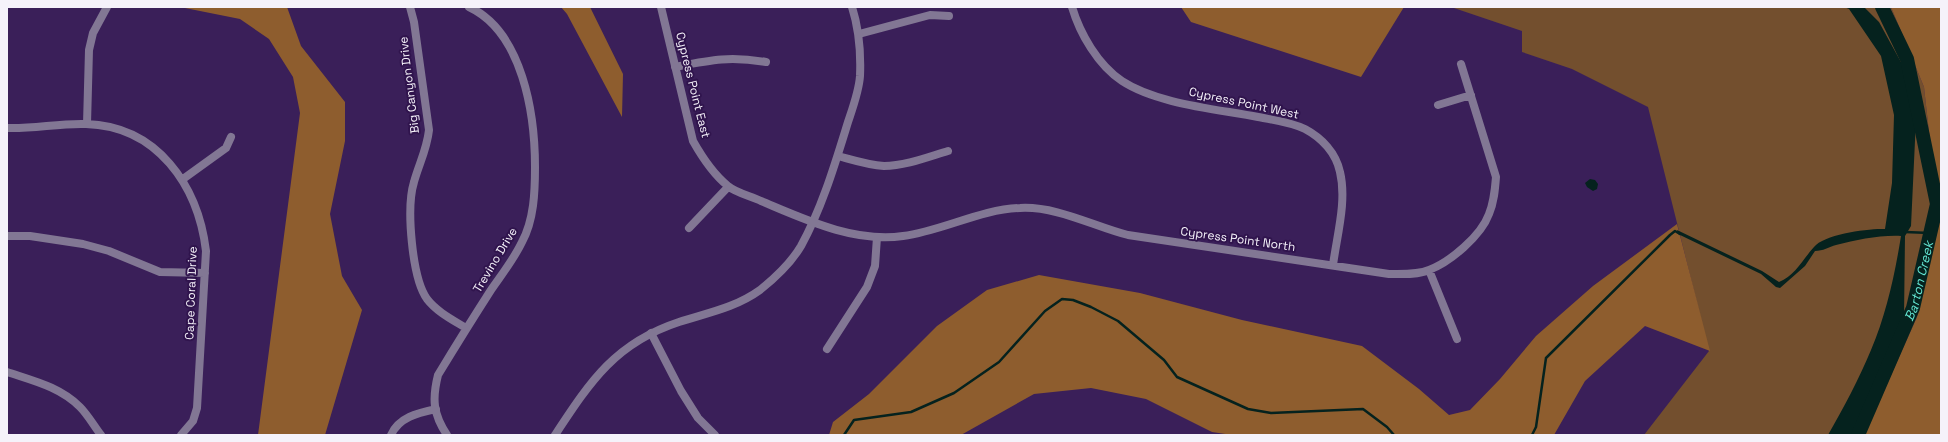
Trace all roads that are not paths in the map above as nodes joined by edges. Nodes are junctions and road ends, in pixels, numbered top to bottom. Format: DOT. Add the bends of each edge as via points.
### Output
graph roads {
  1 [pos="107,7"];
  2 [pos="410,7"];
  3 [pos="469,7"];
  4 [pos="661,7"];
  5 [pos="852,7"];
  6 [pos="1072,7"];
  7 [pos="949,16"];
  8 [pos="859,34"];
  9 [pos="766,62"];
  10 [pos="1461,64"];
  11 [pos="675,67"];
  12 [pos="1471,95"];
  13 [pos="1438,105"];
  14 [pos="87,124"];
  15 [pos="7,128"];
  16 [pos="231,137"];
  17 [pos="948,151"];
  18 [pos="838,156"];
  19 [pos="183,179"];
  20 [pos="728,187"];
  21 [pos="812,222"];
  22 [pos="689,228"];
  23 [pos="7,236"];
  24 [pos="877,237"];
  25 [pos="1333,265"];
  26 [pos="1429,270"];
  27 [pos="205,273"];
  28 [pos="466,328"];
  29 [pos="651,334"];
  30 [pos="1457,339"];
  31 [pos="827,349"];
  32 [pos="7,372"];
  33 [pos="436,409"];
  34 [pos="101,435"];
  35 [pos="182,435"];
  36 [pos="390,435"];
  37 [pos="448,435"];
  38 [pos="555,435"];
  39 [pos="715,435"];
  1 -- 14 [label="street" via="93,33 89,50"];
  2 -- 28 [label="street, Big Canyon Drive" via="429,130 427,146 413,183 410,203 415,269 419,284 428,300 438,310"];
  3 -- 28 [label="street, Trevino Drive" via="490,21 503,37 525,86 535,140 535,185 532,212 523,242"];
  4 -- 11 [label="street, Cypress Point East"];
  5 -- 8 [label="street"];
  6 -- 25 [label="street, Cypress Point West" via="1093,50 1122,81 1160,98 1280,121 1304,128 1320,138 1331,151 1340,170 1343,189"];
  7 -- 8 [label="street" via="930,15"];
  8 -- 18 [label="street" via="860,76"];
  9 -- 11 [label="street" via="718,58"];
  10 -- 12 [label="street, Cypress Point North"];
  11 -- 20 [label="street, Cypress Point East" via="693,141 712,171"];
  12 -- 13 [label="street"];
  12 -- 26 [label="street, Cypress Point North" via="1496,178 1494,197 1489,215 1469,242 1452,257"];
  14 -- 15 [label="street, Cape Coral Drive" via="29,129"];
  14 -- 19 [label="street, Cape Coral Drive" via="110,127 154,146"];
  16 -- 19 [label="street" via="226,148"];
  17 -- 18 [label="street" via="885,166"];
  18 -- 21 [label="street"];
  19 -- 27 [label="street, Cape Coral Drive" via="204,232"];
  20 -- 21 [label="street, Cypress Point East"];
  20 -- 22 [label="street"];
  21 -- 24 [label="street, Cypress Point North" via="854,234"];
  21 -- 29 [label="street" via="800,247 787,265 758,291 738,304 679,322"];
  23 -- 27 [label="street" via="30,236 83,244 109,251 160,272"];
  24 -- 25 [label="street, Cypress Point North" via="923,232 1005,209 1040,208 1128,235"];
  24 -- 31 [label="street" via="875,266 867,287"];
  25 -- 26 [label="street, Cypress Point North" via="1389,274"];
  26 -- 30 [label="street"];
  27 -- 35 [label="street, Cape Coral Drive" via="197,408 193,421"];
  28 -- 33 [label="street, Trevino Drive" via="438,375 433,394"];
  29 -- 38 [label="street" via="634,343 604,368"];
  29 -- 39 [label="street" via="685,398 698,418"];
  32 -- 34 [label="street" via="62,392 81,408"];
  33 -- 36 [label="street" via="418,413 404,420"];
  33 -- 37 [label="street, Trevino Drive" via="441,426"];
}
